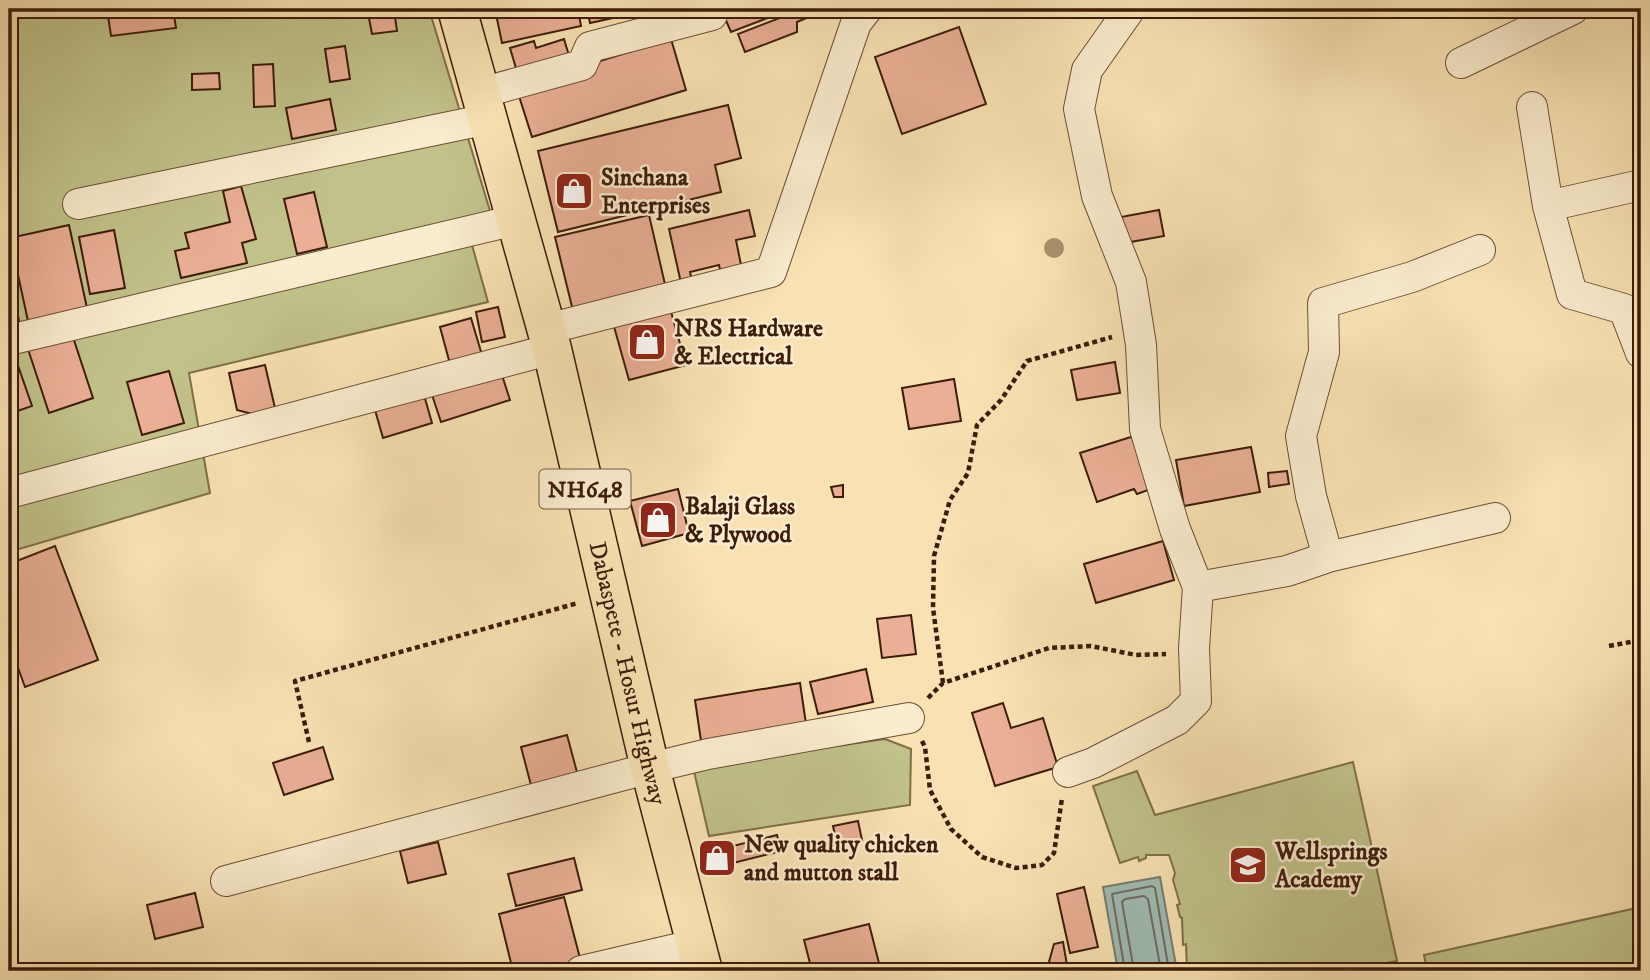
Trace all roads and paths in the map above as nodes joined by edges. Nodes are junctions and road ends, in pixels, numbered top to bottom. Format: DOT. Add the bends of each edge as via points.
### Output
graph roads {
  1 [pos="457,9"];
  2 [pos="867,9"];
  3 [pos="1130,9"];
  4 [pos="1573,9"];
  5 [pos="712,15"];
  6 [pos="1461,63"];
  7 [pos="484,106"];
  8 [pos="1532,107"];
  9 [pos="1641,185"];
  10 [pos="78,204"];
  11 [pos="1548,206"];
  12 [pos="516,220"];
  13 [pos="1480,250"];
  14 [pos="1139,334"];
  15 [pos="549,339"];
  16 [pos="9,340"];
  17 [pos="1641,353"];
  18 [pos="9,493"];
  19 [pos="1495,518"];
  20 [pos="1328,557"];
  21 [pos="1198,587"];
  22 [pos="610,598"];
  23 [pos="1641,640"];
  24 [pos="1609,646"];
  25 [pos="1194,652"];
  26 [pos="943,683"];
  27 [pos="909,718"];
  28 [pos="309,742"];
  29 [pos="650,768"];
  30 [pos="1068,772"];
  31 [pos="226,881"];
  32 [pos="700,958"];
  33 [pos="1412,969"];
  34 [pos="581,971"];
  35 [pos="1395,971"];
  1 -- 7 [label="highway, Dabaspete - Hosur Highway / NH648"];
  2 -- 15 [label="street" via="856,23 771,272"];
  3 -- 14 [label="street" via="1087,70 1079,109 1097,196 1131,282"];
  4 -- 6 [label="street"];
  5 -- 7 [label="street" via="590,47 582,65"];
  7 -- 10 [label="street"];
  7 -- 12 [label="highway, Dabaspete - Hosur Highway / NH648"];
  8 -- 11 [label="street"];
  9 -- 11 [label="street"];
  11 -- 17 [label="street" via="1572,294 1624,309"];
  12 -- 15 [label="highway, Dabaspete - Hosur Highway / NH648"];
  12 -- 16 [label="street"];
  13 -- 20 [label="street" via="1412,277 1323,303 1324,352 1300,436"];
  14 -- 21 [label="street" via="1145,429"];
  14 -- 26 [label="path" via="1106,338 1027,361 977,425 968,473 950,500 934,556 933,608"];
  15 -- 18 [label="street"];
  15 -- 22 [label="highway, Dabaspete - Hosur Highway / NH648"];
  19 -- 20 [label="street"];
  20 -- 21 [label="street" via="1287,571"];
  21 -- 25 [label="street"];
  22 -- 28 [label="path" via="295,681"];
  22 -- 29 [label="highway, Dabaspete - Hosur Highway / NH648"];
  23 -- 24 [label="path"];
  25 -- 26 [label="path" via="1136,655 1091,646 1049,648"];
  25 -- 30 [label="street" via="1196,701 1177,720"];
  26 -- 27 [label="path"];
  27 -- 29 [label="street"];
  27 -- 30 [label="path" via="925,747 930,790 951,829 982,857 1016,868 1042,865 1054,853"];
  29 -- 31 [label="street"];
  29 -- 32 [label="highway, Dabaspete - Hosur Highway / NH648"];
  32 -- 34 [label="street"];
  33 -- 35 [label="path"];
}
